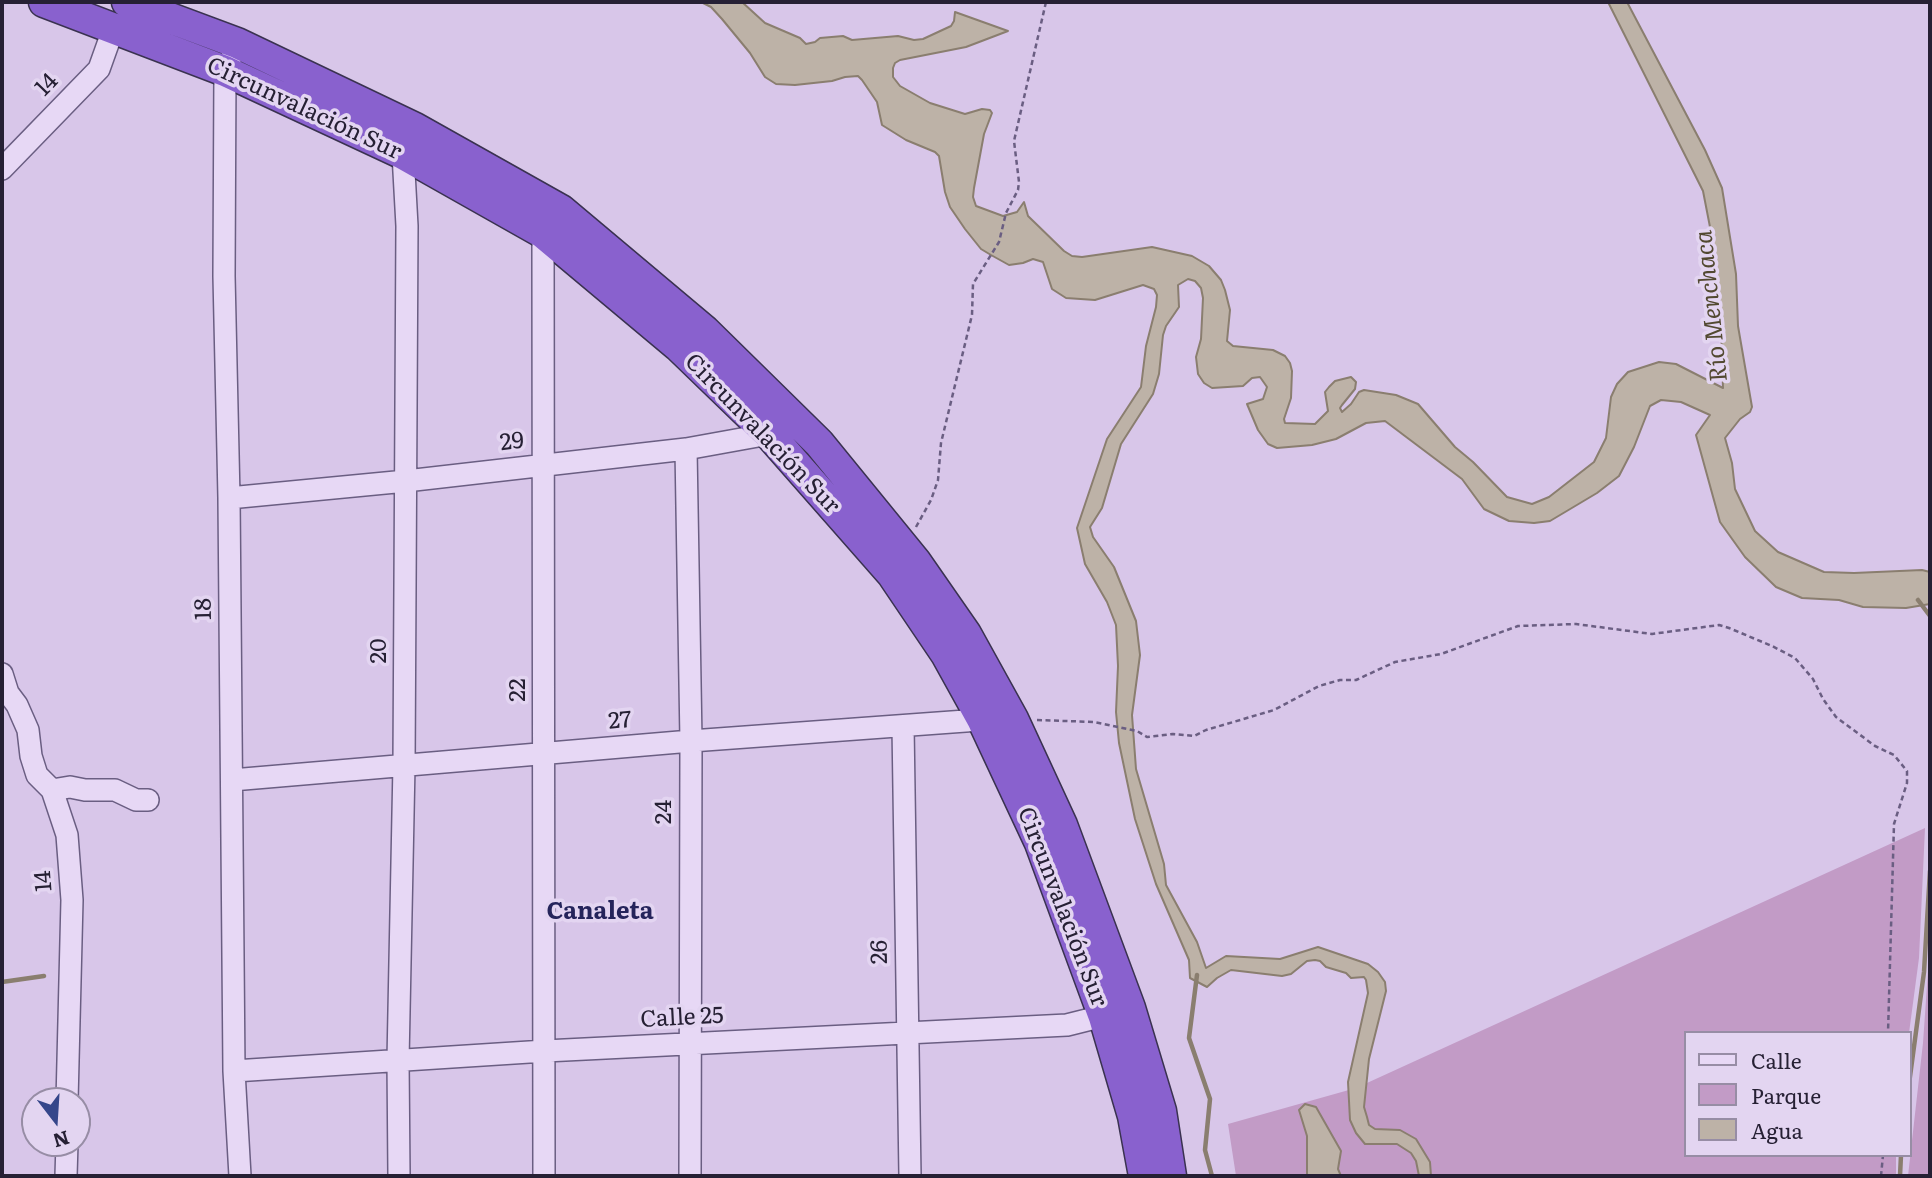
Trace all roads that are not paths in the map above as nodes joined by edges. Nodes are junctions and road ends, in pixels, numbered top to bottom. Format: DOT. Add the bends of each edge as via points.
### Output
graph roads {
  1 [pos="44,2"];
  2 [pos="121,15"];
  3 [pos="237,43"];
  4 [pos="225,71"];
  5 [pos="409,141"];
  6 [pos="2,169"];
  7 [pos="552,222"];
  8 [pos="793,415"];
  9 [pos="769,434"];
  10 [pos="686,449"];
  11 [pos="544,465"];
  12 [pos="406,481"];
  13 [pos="229,498"];
  14 [pos="2,674"];
  15 [pos="982,719"];
  16 [pos="1013,719"];
  17 [pos="902,726"];
  18 [pos="691,741"];
  19 [pos="544,754"];
  20 [pos="404,765"];
  21 [pos="232,780"];
  22 [pos="52,790"];
  23 [pos="148,800"];
  24 [pos="1117,1013"];
  25 [pos="908,1034"];
  26 [pos="690,1043"];
  27 [pos="545,1051"];
  28 [pos="398,1060"];
  29 [pos="234,1071"];
  30 [pos="68,1087"];
  31 [pos="67,1157"];
  32 [pos="66,1176"];
  33 [pos="240,1176"];
  34 [pos="398,1176"];
  35 [pos="544,1176"];
  36 [pos="690,1176"];
  37 [pos="909,1176"];
  38 [pos="1144,1176"];
  39 [pos="1171,1176"];
  1 -- 2 [label="highway, Circunvalación Sur"];
  2 -- 3 [label="highway, Circunvalación Sur"];
  2 -- 4 [label="highway, Circunvalación Sur"];
  2 -- 6 [label="street, 14" via="99,69"];
  3 -- 4 [label="street, 18"];
  3 -- 5 [label="highway, Circunvalación Sur"];
  4 -- 5 [label="highway, Circunvalación Sur"];
  4 -- 13 [label="street, 18"];
  5 -- 7 [label="highway, Circunvalación Sur"];
  5 -- 12 [label="street, 20"];
  7 -- 8 [label="highway, Circunvalación Sur" via="705,331"];
  7 -- 9 [label="highway, Circunvalación Sur"];
  7 -- 11 [label="street, 22"];
  8 -- 9 [label="street, 29"];
  8 -- 16 [label="highway, Circunvalación Sur" via="916,562 966,634"];
  9 -- 10 [label="street, 29"];
  9 -- 15 [label="highway, Circunvalación Sur" via="892,574 946,654"];
  10 -- 11 [label="street, 29"];
  10 -- 18 [label="street, 24"];
  11 -- 12 [label="street, 29"];
  11 -- 19 [label="street, 22"];
  12 -- 13 [label="street, 29"];
  12 -- 20 [label="street, 20"];
  13 -- 21 [label="street, 18"];
  14 -- 22 [label="street, 14" via="28,730 37,775"];
  15 -- 16 [label="street, 27"];
  15 -- 17 [label="street, 27"];
  15 -- 24 [label="highway, Circunvalación Sur"];
  16 -- 24 [label="highway, Circunvalación Sur" via="1062,825"];
  17 -- 18 [label="street, 27"];
  17 -- 25 [label="street, 26"];
  18 -- 19 [label="street, 27"];
  18 -- 26 [label="street, 24"];
  19 -- 20 [label="street, 27"];
  19 -- 27 [label="street, 22"];
  20 -- 21 [label="street, 27"];
  20 -- 28 [label="street, 20"];
  21 -- 29 [label="street, 18"];
  22 -- 23 [label="street" via="115,790"];
  22 -- 30 [label="street, 14" via="67,835 72,900"];
  24 -- 25 [label="street, Calle 25" via="1067,1025"];
  24 -- 38 [label="highway, Circunvalación Sur"];
  24 -- 39 [label="highway, Circunvalación Sur" via="1161,1111"];
  25 -- 26 [label="street, Calle 25"];
  25 -- 37 [label="street, 26"];
  26 -- 27 [label="street, Calle 25"];
  26 -- 36 [label="street, 24"];
  27 -- 28 [label="street, Calle 25"];
  27 -- 35 [label="street, 22"];
  28 -- 29 [label="street, Calle 25"];
  28 -- 34 [label="street, 20"];
  29 -- 33 [label="street, 18"];
  31 -- 32 [label="street"];
}
